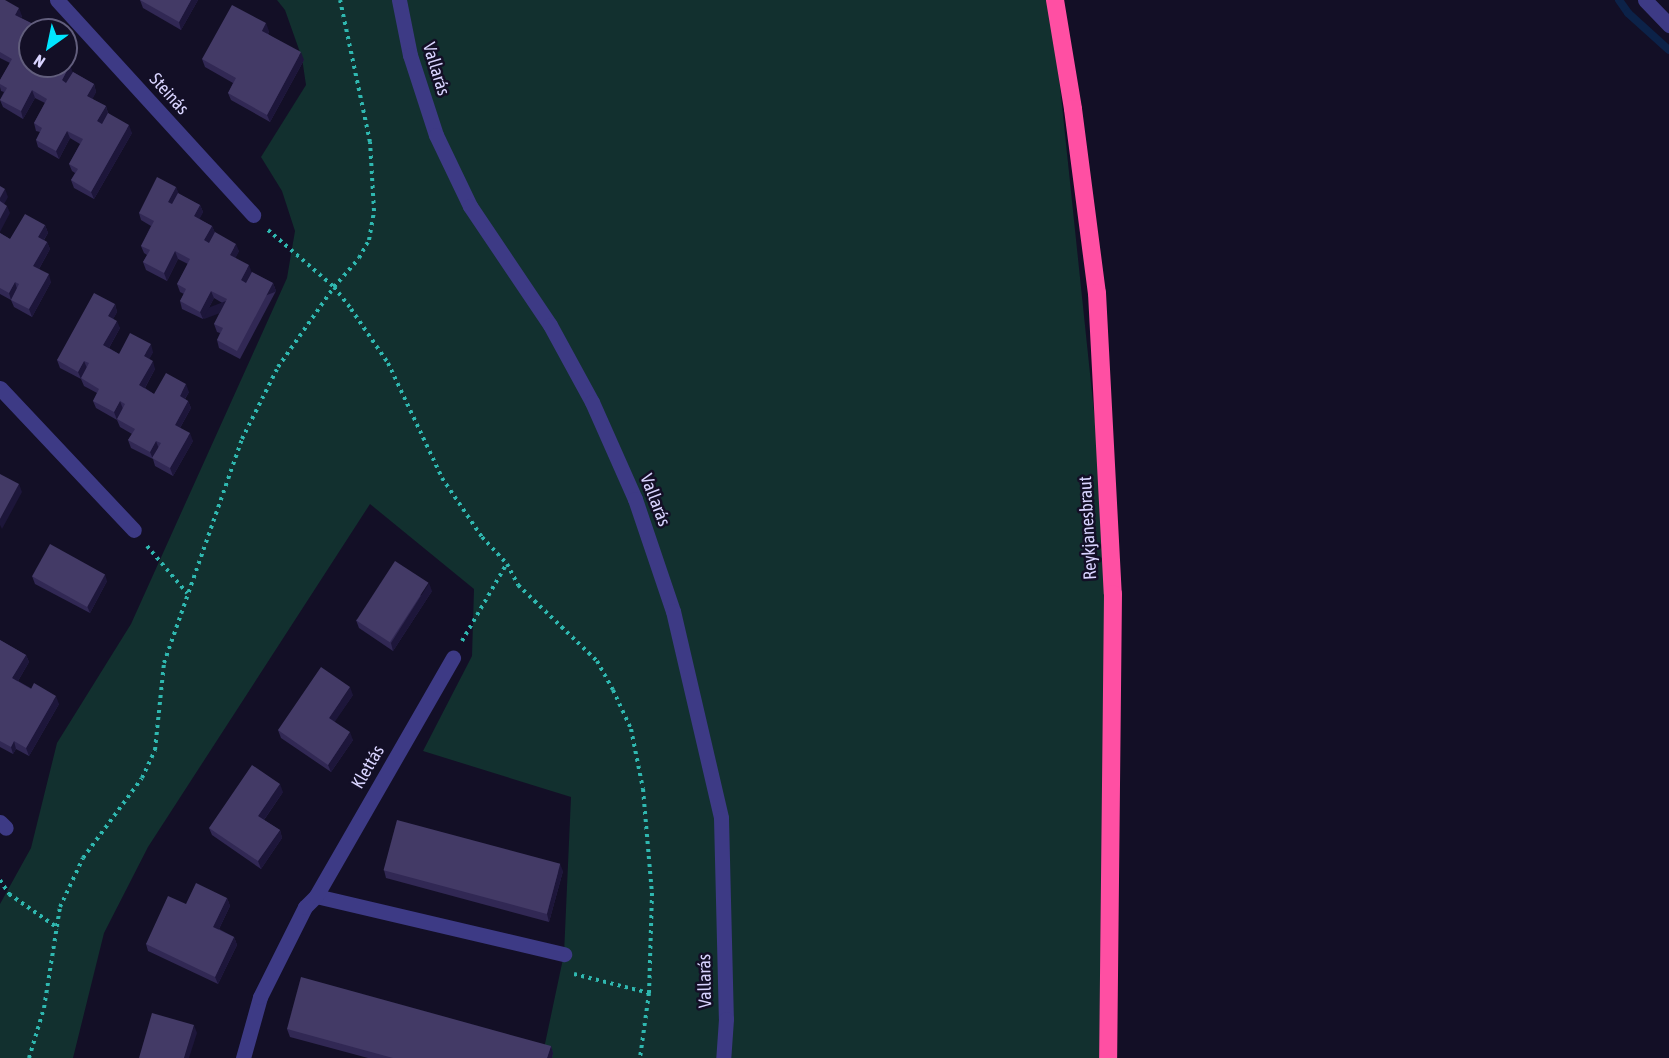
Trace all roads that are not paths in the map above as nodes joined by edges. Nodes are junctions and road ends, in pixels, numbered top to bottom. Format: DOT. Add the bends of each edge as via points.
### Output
graph roads {
  1 [pos="57,0"];
  2 [pos="399,0"];
  3 [pos="1055,0"];
  4 [pos="1645,0"];
  5 [pos="1669,25"];
  6 [pos="253,215"];
  7 [pos="0,388"];
  8 [pos="134,530"];
  9 [pos="453,658"];
  10 [pos="316,896"];
  11 [pos="564,954"];
  12 [pos="243,1058"];
  13 [pos="723,1058"];
  14 [pos="1108,1058"];
  1 -- 6 [label="street, Steinás"];
  2 -- 13 [label="street, Vallarás" via="410,55 436,135 470,206 550,325 592,402 635,499 673,611 722,818 726,1019"];
  3 -- 14 [label="highway, Reykjanesbraut" via="1097,293 1113,594"];
  4 -- 5 [label="street"];
  7 -- 8 [label="street"];
  9 -- 10 [label="street, Klettás"];
  10 -- 11 [label="street"];
  10 -- 12 [label="street, Klettás" via="305,908 260,997"];
}
